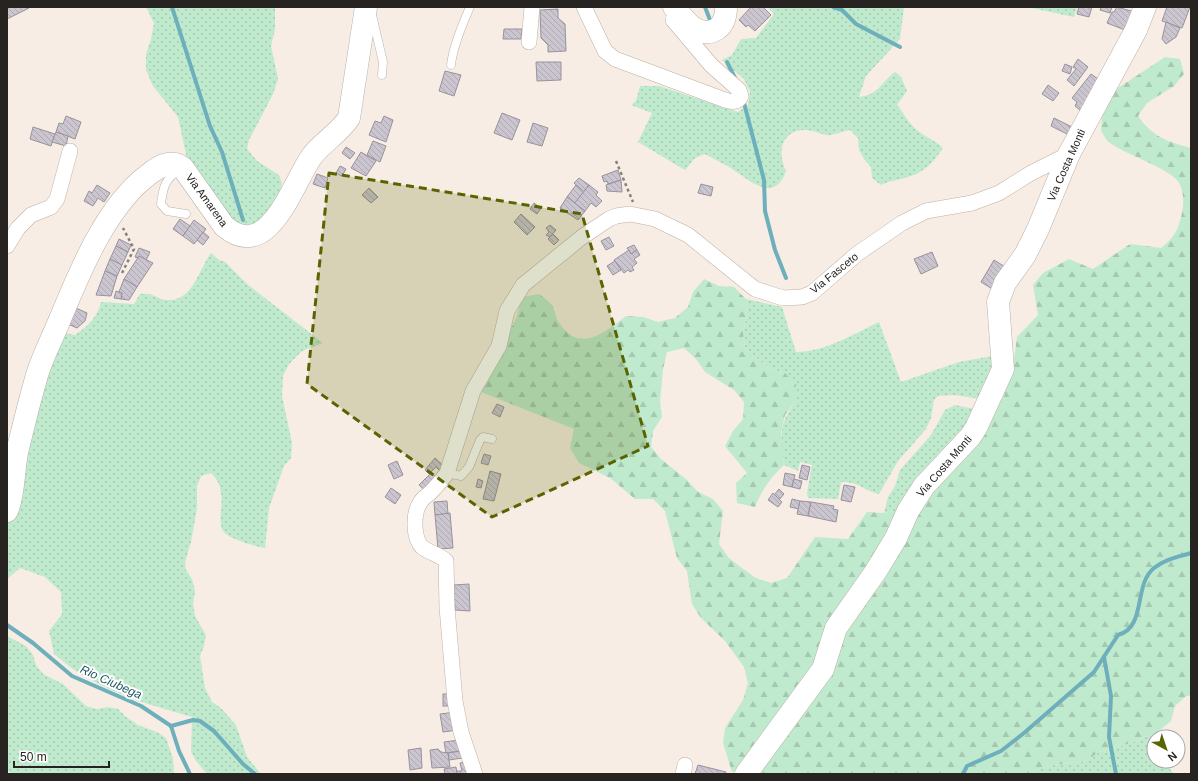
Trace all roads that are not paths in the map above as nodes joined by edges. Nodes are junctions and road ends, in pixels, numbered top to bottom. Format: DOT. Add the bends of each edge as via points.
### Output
graph roads {
  1 [pos="367,7"];
  2 [pos="470,7"];
  3 [pos="532,7"];
  4 [pos="584,7"];
  5 [pos="664,7"];
  6 [pos="674,7"];
  7 [pos="726,7"];
  8 [pos="1145,7"];
  9 [pos="529,42"];
  10 [pos="451,65"];
  11 [pos="382,75"];
  12 [pos="70,151"];
  13 [pos="1068,154"];
  14 [pos="183,168"];
  15 [pos="186,214"];
  16 [pos="7,246"];
  17 [pos="492,438"];
  18 [pos="446,473"];
  19 [pos="7,511"];
  20 [pos="476,774"];
  21 [pos="746,774"];
  1 -- 11 [label="lane" via="383,62"];
  1 -- 14 [label="street, Via Amarena" via="349,118 313,156 286,203 265,231 244,236 224,226"];
  2 -- 10 [label="lane"];
  3 -- 9 [label="street"];
  4 -- 5 [label="street" via="605,51 615,59 725,100 738,100 741,96 739,90 706,60"];
  6 -- 7 [label="street" via="692,26 704,33 719,27 725,17"];
  8 -- 13 [label="street, Via Costa Monti" via="1136,30"];
  12 -- 16 [label="street" via="57,199 51,207 31,215 18,228"];
  13 -- 18 [label="street, Via Fasceto" via="999,193 972,203 926,211 902,223 857,254 812,293 802,297 783,298 755,289 688,235 642,216 616,216 582,237 523,284 506,311 499,346 473,391"];
  13 -- 21 [label="street, Via Costa Monti" via="1038,229 1025,255 1002,289 998,302 1003,369 976,428 924,486 876,571 836,628 822,669"];
  14 -- 15 [label="lane" via="166,179 161,204 167,211"];
  14 -- 19 [label="street, Via Amarena" via="177,164 169,164 153,171 116,209 94,245 38,373 16,457"];
  17 -- 18 [label="lane" via="483,437 480,440 469,467 461,476"];
  18 -- 20 [label="street" via="419,504 415,531 416,538 423,548 446,561 455,701 461,732"];
}
